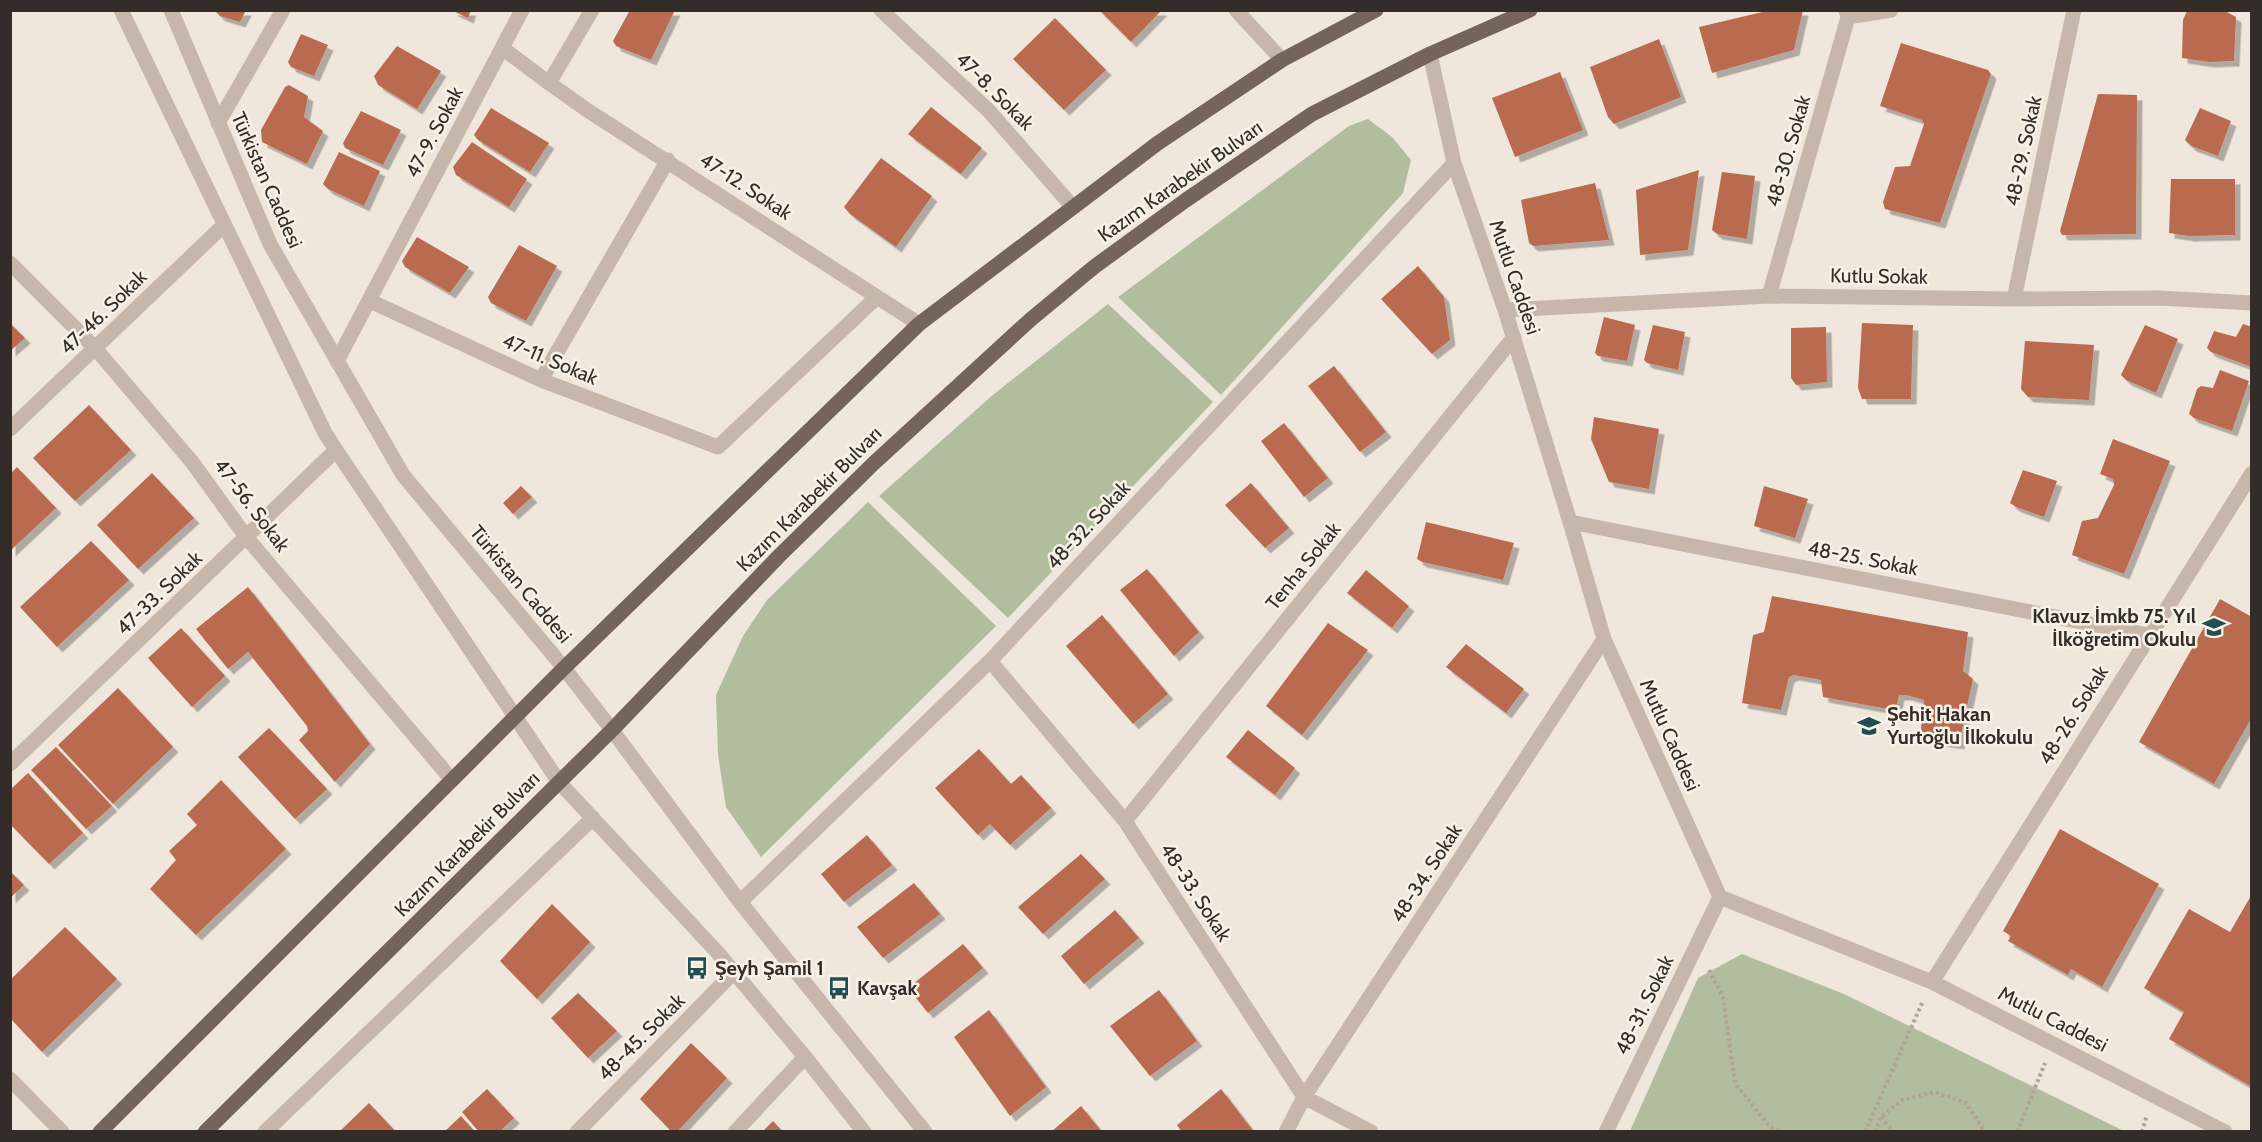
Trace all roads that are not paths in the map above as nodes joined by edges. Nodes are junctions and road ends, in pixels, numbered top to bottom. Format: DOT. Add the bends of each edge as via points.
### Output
graph roads {
  1 [pos="121,10"];
  2 [pos="171,10"];
  3 [pos="283,10"];
  4 [pos="522,10"];
  5 [pos="592,10"];
  6 [pos="881,10"];
  7 [pos="1236,10"];
  8 [pos="1376,10"];
  9 [pos="1530,10"];
  10 [pos="1891,10"];
  11 [pos="2074,10"];
  12 [pos="1847,14"];
  13 [pos="502,48"];
  14 [pos="1430,54"];
  15 [pos="1282,60"];
  16 [pos="549,83"];
  17 [pos="218,123"];
  18 [pos="668,160"];
  19 [pos="1454,163"];
  20 [pos="1072,206"];
  21 [pos="224,225"];
  22 [pos="10,263"];
  23 [pos="1769,296"];
  24 [pos="877,297"];
  25 [pos="2014,299"];
  26 [pos="370,302"];
  27 [pos="2252,303"];
  28 [pos="1505,310"];
  29 [pos="919,324"];
  30 [pos="1514,337"];
  31 [pos="96,348"];
  32 [pos="337,361"];
  33 [pos="541,380"];
  34 [pos="10,429"];
  35 [pos="336,450"];
  36 [pos="2252,472"];
  37 [pos="1570,522"];
  38 [pos="247,538"];
  39 [pos="2148,635"];
  40 [pos="1604,639"];
  41 [pos="990,661"];
  42 [pos="564,668"];
  43 [pos="516,716"];
  44 [pos="612,730"];
  45 [pos="10,764"];
  46 [pos="452,780"];
  47 [pos="559,782"];
  48 [pos="593,818"];
  49 [pos="1125,821"];
  50 [pos="1720,897"];
  51 [pos="740,902"];
  52 [pos="734,972"];
  53 [pos="1932,982"];
  54 [pos="805,1057"];
  55 [pos="10,1079"];
  56 [pos="1304,1097"];
  57 [pos="62,1131"];
  58 [pos="100,1131"];
  59 [pos="205,1131"];
  60 [pos="265,1131"];
  61 [pos="577,1131"];
  62 [pos="735,1131"];
  63 [pos="864,1131"];
  64 [pos="925,1131"];
  65 [pos="1286,1131"];
  66 [pos="1371,1131"];
  67 [pos="1606,1131"];
  68 [pos="2225,1131"];
  1 -- 21 [label="street"];
  2 -- 17 [label="street, Türkistan Caddesi"];
  3 -- 17 [label="street"];
  4 -- 13 [label="street, 47-9. Sokak"];
  5 -- 16 [label="street"];
  6 -- 20 [label="street, 47-8. Sokak" via="990,111"];
  7 -- 15 [label="street"];
  8 -- 15 [label="main road"];
  9 -- 14 [label="main road, Kazım Karabekir Bulvarı"];
  10 -- 12 [label="street"];
  11 -- 25 [label="street, 48-29. Sokak"];
  12 -- 23 [label="street, 48-30. Sokak"];
  13 -- 16 [label="street"];
  13 -- 26 [label="street, 47-9. Sokak"];
  14 -- 19 [label="street, Mutlu Caddesi"];
  14 -- 44 [label="main road, Kazım Karabekir Bulvarı" via="1312,114 1094,267 1030,320 866,471"];
  15 -- 20 [label="main road" via="1158,142"];
  16 -- 18 [label="street, 47-12. Sokak"];
  17 -- 32 [label="street, Türkistan Caddesi" via="270,244"];
  18 -- 24 [label="street, 47-12. Sokak"];
  18 -- 33 [label="street"];
  19 -- 28 [label="street, Mutlu Caddesi"];
  19 -- 41 [label="street, 48-32. Sokak"];
  20 -- 29 [label="main road"];
  21 -- 31 [label="street, 47-46. Sokak"];
  21 -- 35 [label="street"];
  22 -- 31 [label="street, 47-56. Sokak"];
  23 -- 25 [label="street, Kutlu Sokak"];
  23 -- 28 [label="street, Kutlu Sokak"];
  24 -- 29 [label="street, 47-12. Sokak"];
  24 -- 33 [label="street, 47-11. Sokak" via="718,447"];
  25 -- 27 [label="street, Kutlu Sokak" via="2158,298"];
  26 -- 32 [label="street, 47-9. Sokak"];
  26 -- 33 [label="street, 47-11. Sokak"];
  28 -- 30 [label="street, Mutlu Caddesi"];
  29 -- 42 [label="main road"];
  30 -- 37 [label="street, Mutlu Caddesi"];
  30 -- 49 [label="street, Tenha Sokak"];
  31 -- 34 [label="street, 47-46. Sokak"];
  31 -- 38 [label="street, 47-56. Sokak" via="192,462"];
  32 -- 42 [label="street, Türkistan Caddesi" via="403,475"];
  35 -- 38 [label="street, 47-33. Sokak"];
  35 -- 43 [label="street"];
  36 -- 39 [label="street, 48-26. Sokak"];
  37 -- 39 [label="street, 48-25. Sokak"];
  37 -- 40 [label="street, Mutlu Caddesi"];
  38 -- 45 [label="street, 47-33. Sokak"];
  38 -- 46 [label="street, 47-56. Sokak"];
  39 -- 53 [label="street, 48-26. Sokak"];
  40 -- 50 [label="street, Mutlu Caddesi"];
  40 -- 56 [label="street, 48-34. Sokak"];
  41 -- 49 [label="street, 48-33. Sokak"];
  41 -- 51 [label="street, 48-32. Sokak"];
  42 -- 43 [label="main road"];
  42 -- 44 [label="street, Türkistan Caddesi"];
  43 -- 46 [label="main road"];
  43 -- 47 [label="street"];
  44 -- 47 [label="main road, Kazım Karabekir Bulvarı"];
  44 -- 51 [label="street, Türkistan Caddesi"];
  46 -- 58 [label="main road"];
  47 -- 48 [label="street"];
  47 -- 59 [label="main road, Kazım Karabekir Bulvarı"];
  48 -- 52 [label="street"];
  48 -- 60 [label="street"];
  49 -- 56 [label="street, 48-33. Sokak"];
  50 -- 53 [label="street, Mutlu Caddesi"];
  50 -- 67 [label="street, 48-31. Sokak"];
  51 -- 64 [label="street, Türkistan Caddesi"];
  52 -- 54 [label="street"];
  52 -- 61 [label="street, 48-45. Sokak"];
  53 -- 68 [label="street, Mutlu Caddesi"];
  54 -- 62 [label="street"];
  54 -- 63 [label="street"];
  55 -- 57 [label="street"];
  56 -- 65 [label="street, 48-34. Sokak"];
  56 -- 66 [label="street"];
}
